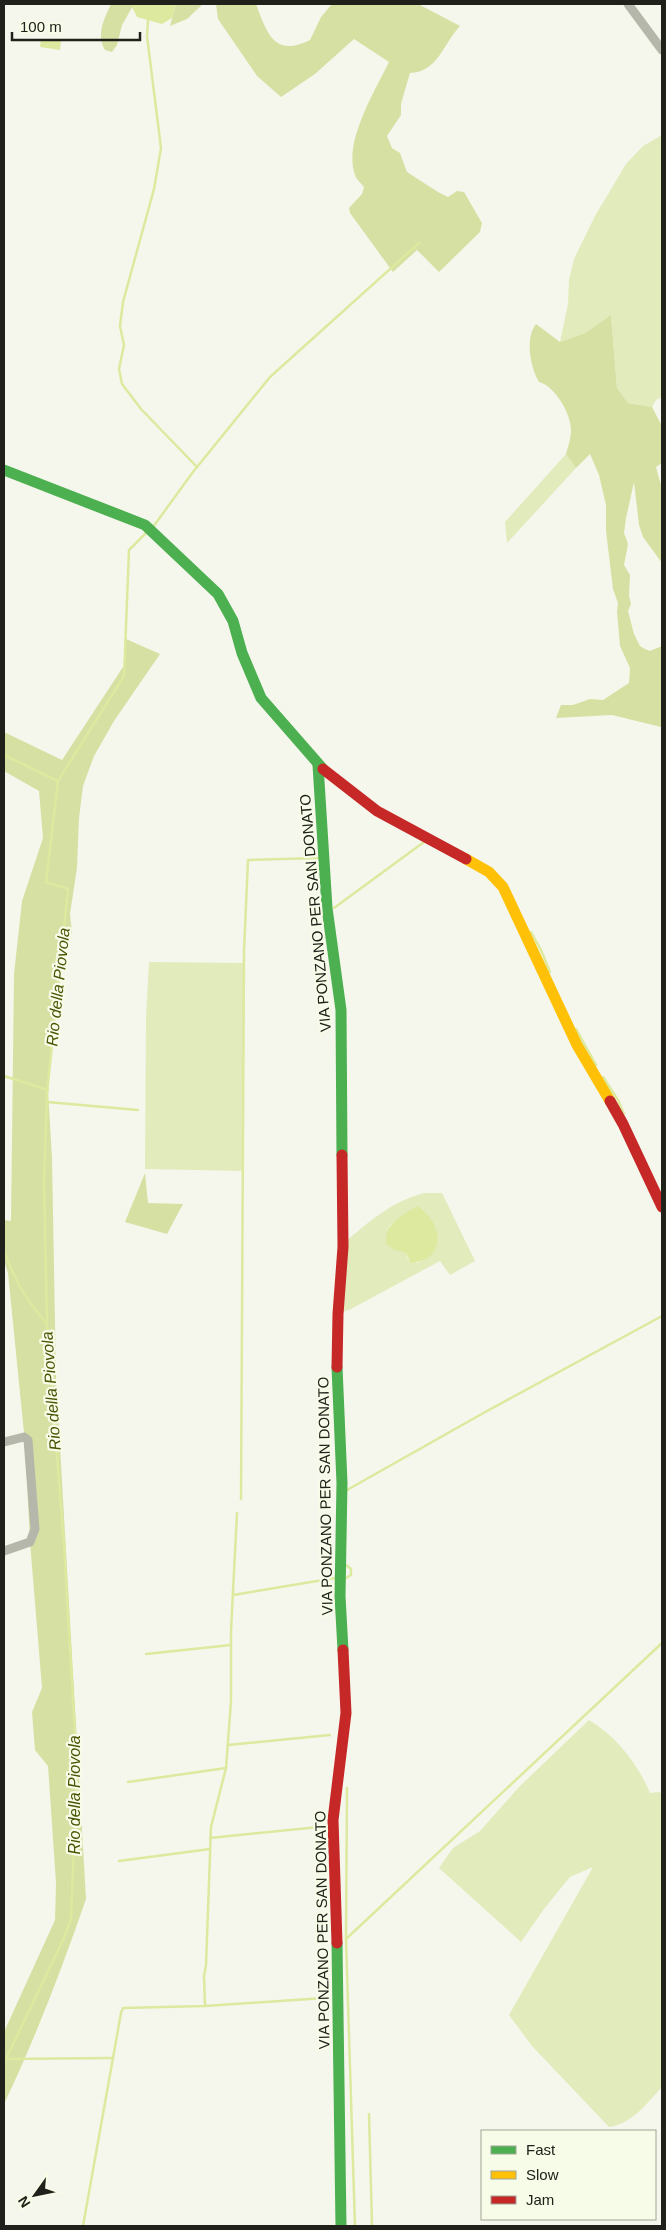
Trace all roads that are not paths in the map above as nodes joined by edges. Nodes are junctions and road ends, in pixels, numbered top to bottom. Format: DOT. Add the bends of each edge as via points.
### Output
graph roads {
  1 [pos="628,4"];
  2 [pos="662,50"];
  3 [pos="4,470"];
  4 [pos="318,765"];
  5 [pos="662,1207"];
  6 [pos="4,1442"];
  7 [pos="4,1551"];
  8 [pos="341,2226"];
  1 -- 2 [label="street"];
  3 -- 4 [label="street" via="150,530 218,594 233,621 261,698"];
  4 -- 5 [label="street" via="377,811 489,872 503,887 576,1045 623,1124"];
  4 -- 8 [label="street, VIA PONZANO PER SAN DONATO" via="327,908 341,1010 343,1247 337,1363 342,1483 340,1596 346,1713 333,1826"];
  6 -- 7 [label="street" via="24,1437 28,1440 35,1529 30,1542"];
}
